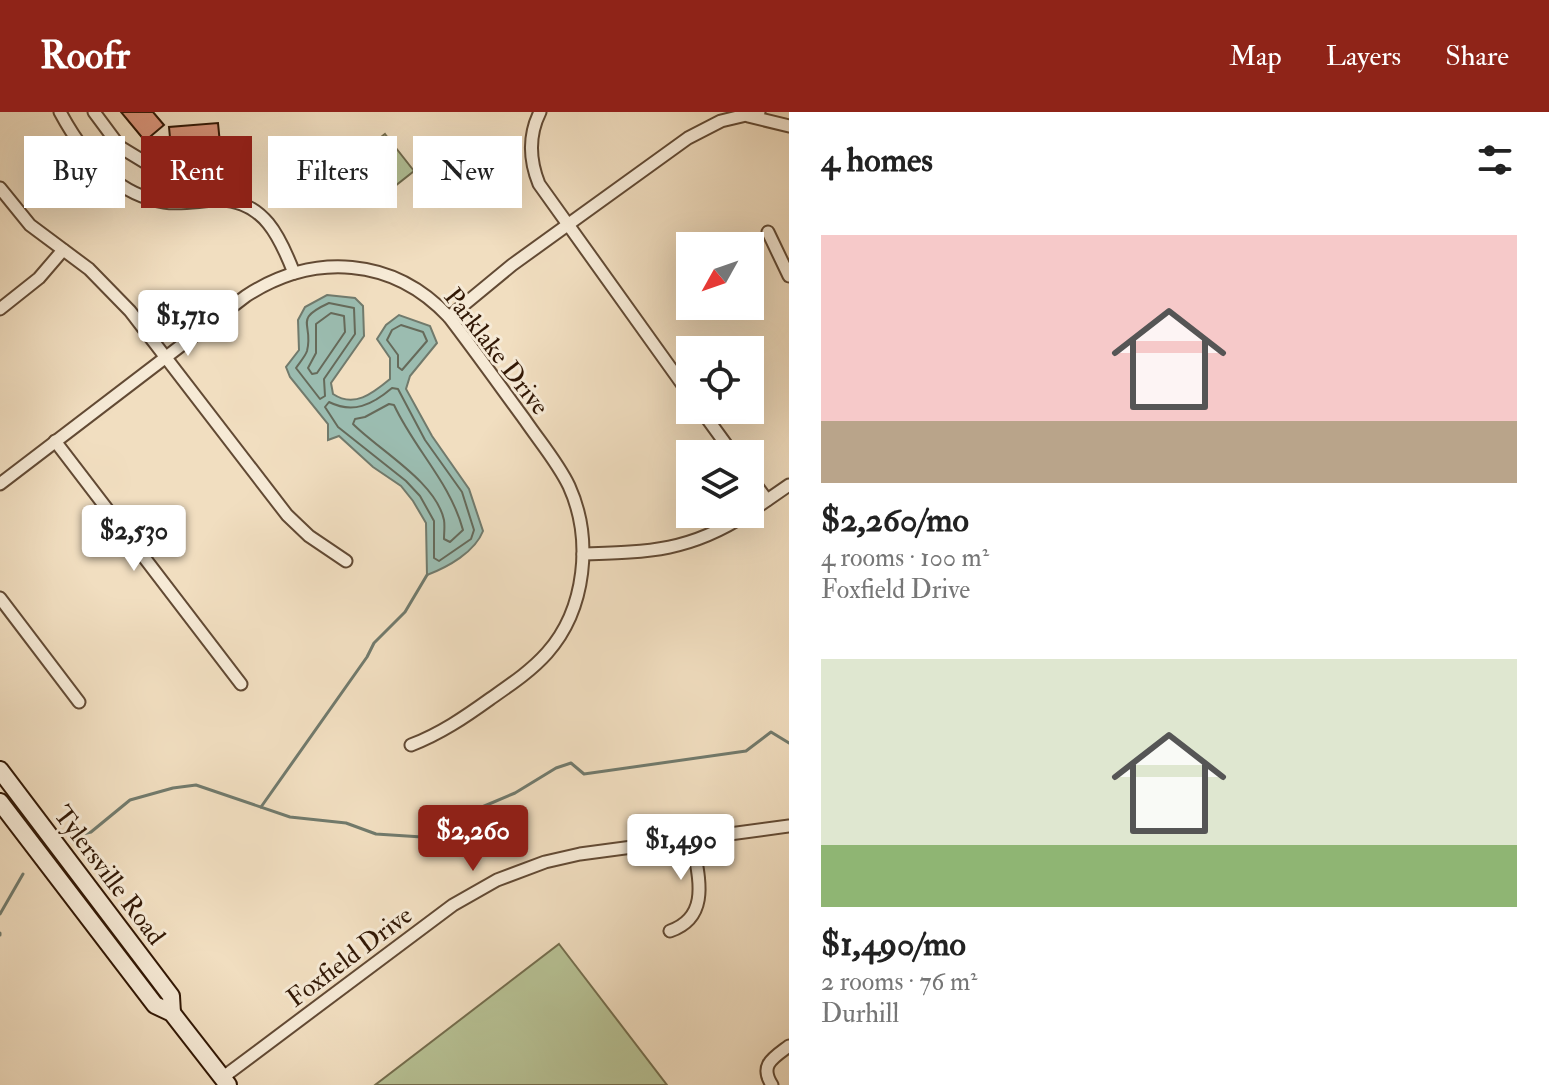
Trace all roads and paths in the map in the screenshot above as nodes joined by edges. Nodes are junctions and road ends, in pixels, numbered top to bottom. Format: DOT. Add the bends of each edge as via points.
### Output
graph roads {
  1 [pos="60,112"];
  2 [pos="94,112"];
  3 [pos="540,112"];
  4 [pos="759,112"];
  5 [pos="743,115"];
  6 [pos="789,126"];
  7 [pos="141,160"];
  8 [pos="0,188"];
  9 [pos="141,195"];
  10 [pos="247,208"];
  11 [pos="568,225"];
  12 [pos="768,232"];
  13 [pos="63,250"];
  14 [pos="294,273"];
  15 [pos="789,276"];
  16 [pos="0,309"];
  17 [pos="449,317"];
  18 [pos="166,357"];
  19 [pos="676,375"];
  20 [pos="55,441"];
  21 [pos="0,484"];
  22 [pos="789,485"];
  23 [pos="764,496"];
  24 [pos="767,500"];
  25 [pos="764,502"];
  26 [pos="722,528"];
  27 [pos="583,554"];
  28 [pos="346,561"];
  29 [pos="0,598"];
  30 [pos="241,684"];
  31 [pos="79,702"];
  32 [pos="411,745"];
  33 [pos="0,770"];
  34 [pos="0,802"];
  35 [pos="789,826"];
  36 [pos="692,838"];
  37 [pos="670,931"];
  38 [pos="172,1013"];
  39 [pos="789,1046"];
  40 [pos="225,1081"];
  41 [pos="772,1085"];
  1 -- 9 [label="street" via="79,145 110,177"];
  2 -- 7 [label="street" via="120,147"];
  3 -- 11 [label="street" via="531,140 533,170"];
  4 -- 5 [label="street"];
  5 -- 6 [label="street"];
  5 -- 11 [label="street" via="688,138"];
  8 -- 13 [label="street" via="30,225"];
  10 -- 14 [label="street" via="277,233"];
  11 -- 17 [label="street"];
  11 -- 19 [label="street"];
  12 -- 15 [label="street"];
  13 -- 16 [label="street" via="39,278"];
  13 -- 18 [label="street" via="106,283"];
  14 -- 17 [label="street, Parklake Drive" via="345,266 378,272 428,297"];
  14 -- 18 [label="street, Parklake Drive" via="246,296"];
  17 -- 27 [label="street, Parklake Drive" via="562,473 577,507"];
  18 -- 20 [label="street, Parklake Drive"];
  18 -- 28 [label="street" via="287,515"];
  20 -- 21 [label="street, Parklake Drive"];
  20 -- 30 [label="street"];
  22 -- 24 [label="street"];
  23 -- 24 [label="street"];
  24 -- 25 [label="street"];
  26 -- 27 [label="street" via="659,550"];
  27 -- 32 [label="street, Parklake Drive" via="570,617 546,654 470,714"];
  29 -- 31 [label="street"];
  33 -- 38 [label="main road, Tylersville Road" via="171,996"];
  34 -- 38 [label="main road, Tylersville Road" via="155,1005"];
  35 -- 36 [label="street, Foxfield Drive"];
  36 -- 37 [label="street" via="698,904 688,923"];
  36 -- 40 [label="street, Foxfield Drive" via="580,854 497,880 453,905"];
  38 -- 40 [label="main road, Tylersville Road"];
  39 -- 41 [label="street" via="768,1063 766,1076"];
}
